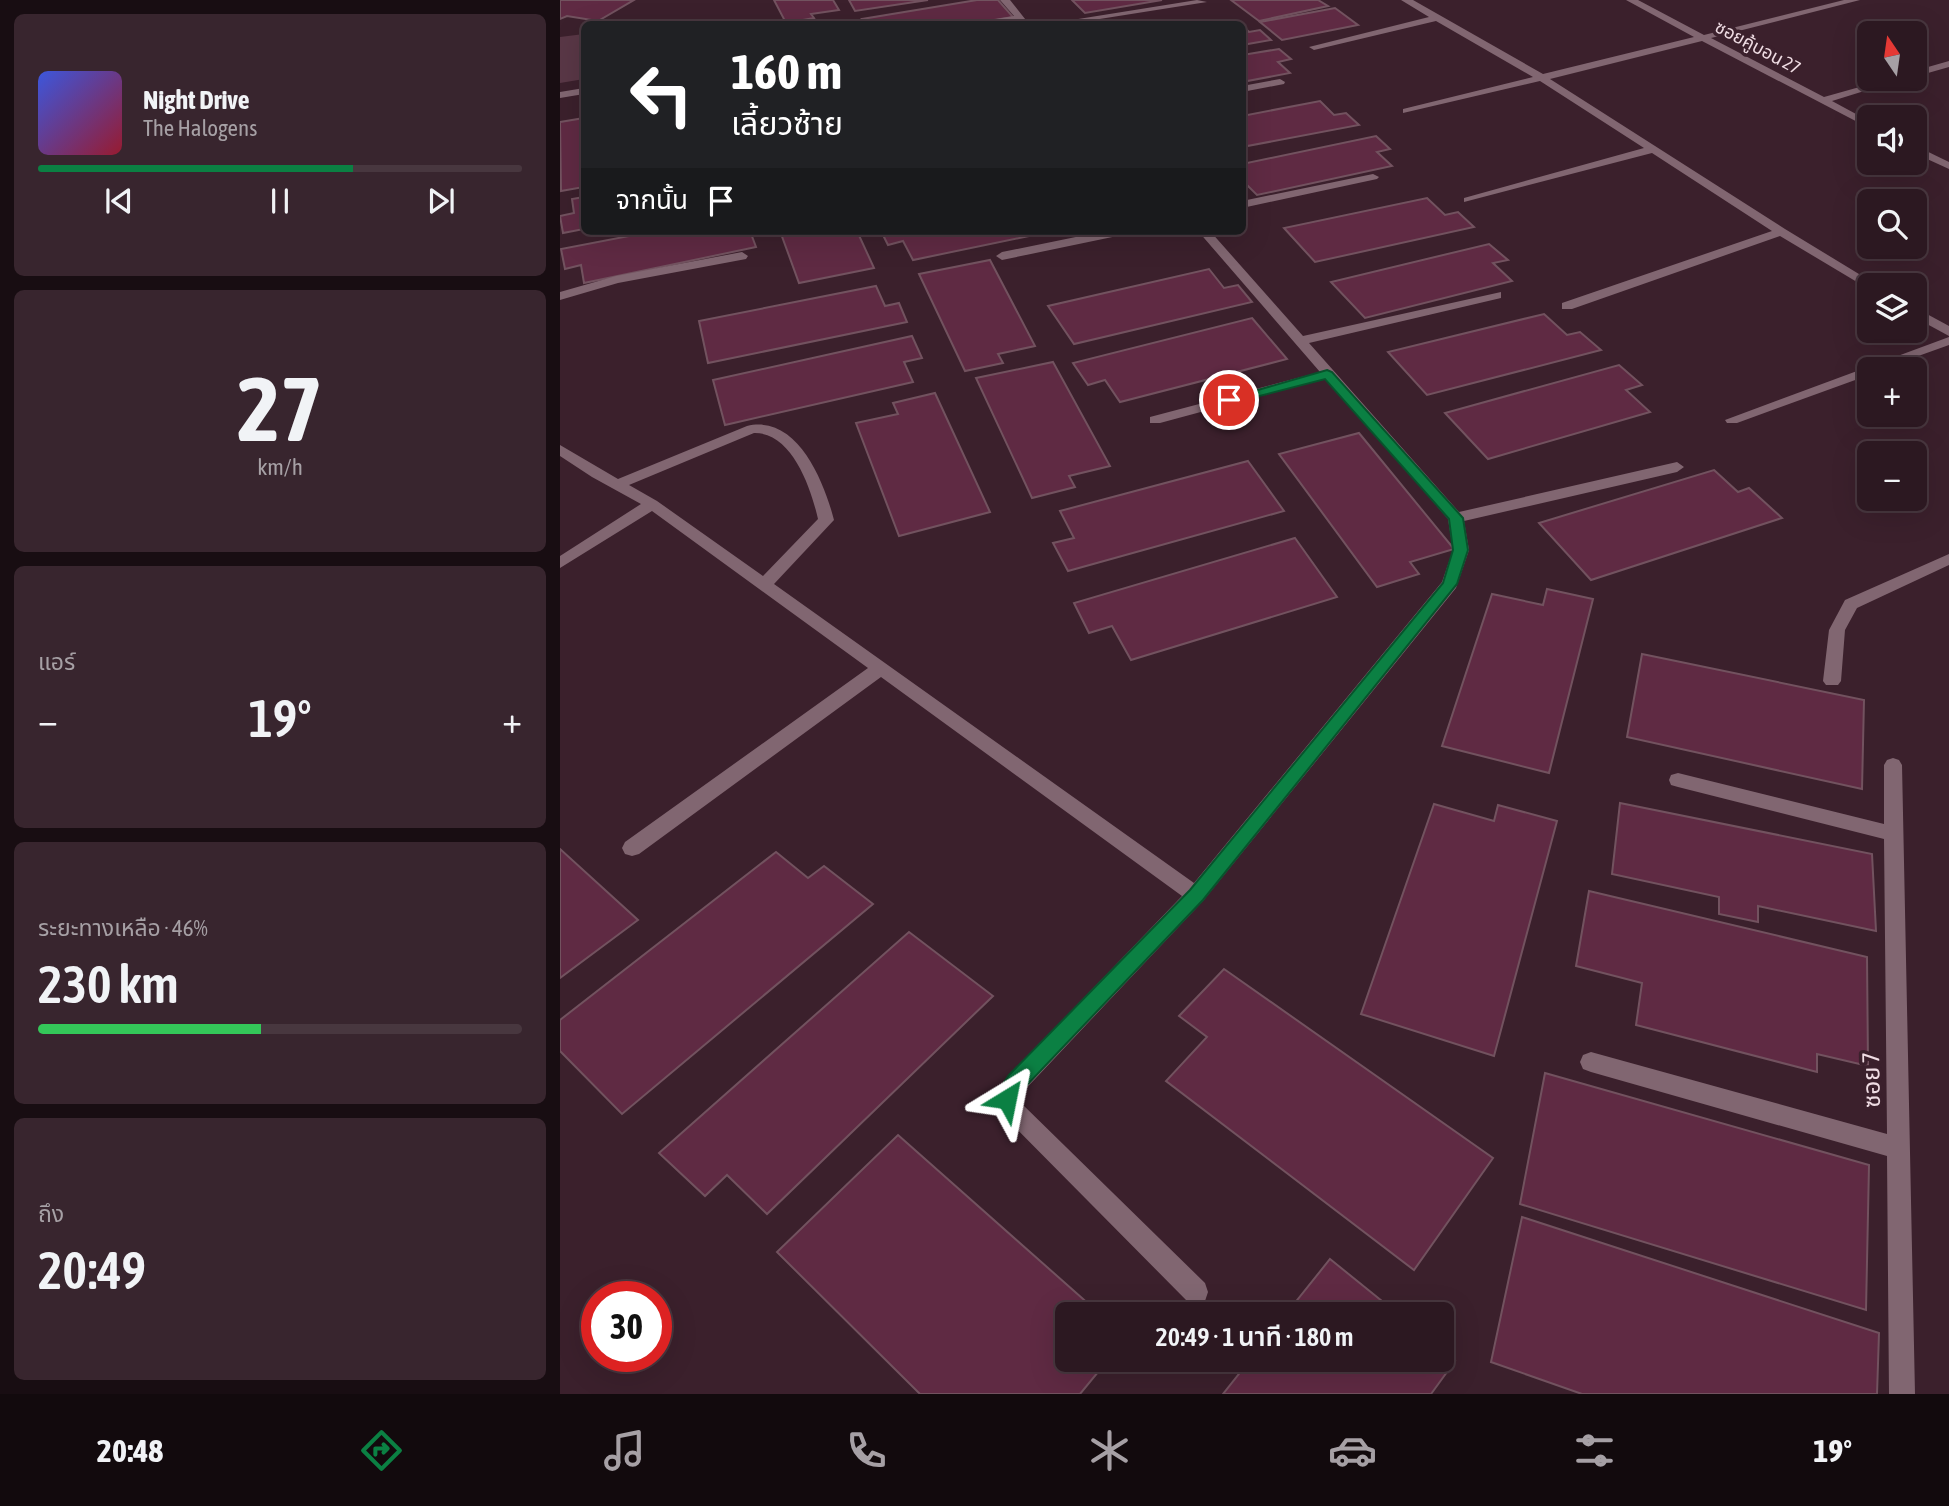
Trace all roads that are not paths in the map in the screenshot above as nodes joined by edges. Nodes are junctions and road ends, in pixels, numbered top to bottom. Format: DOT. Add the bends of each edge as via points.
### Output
graph roads {
  1 [pos="1005,0"];
  2 [pos="1406,0"];
  3 [pos="1631,0"];
  4 [pos="1855,0"];
  5 [pos="1202,2"];
  6 [pos="1437,18"];
  7 [pos="1023,21"];
  8 [pos="1072,21"];
  9 [pos="1705,39"];
  10 [pos="1314,47"];
  11 [pos="1949,64"];
  12 [pos="1927,70"];
  13 [pos="1544,79"];
  14 [pos="1280,82"];
  15 [pos="1246,88"];
  16 [pos="1857,91"];
  17 [pos="581,92"];
  18 [pos="560,95"];
  19 [pos="1821,101"];
  20 [pos="1407,111"];
  21 [pos="1857,119"];
  22 [pos="1651,150"];
  23 [pos="1927,155"];
  24 [pos="1949,166"];
  25 [pos="1373,177"];
  26 [pos="1468,200"];
  27 [pos="1246,204"];
  28 [pos="1781,232"];
  29 [pos="1103,235"];
  30 [pos="1207,235"];
  31 [pos="742,256"];
  32 [pos="1002,256"];
  33 [pos="1857,277"];
  34 [pos="1497,295"];
  35 [pos="560,296"];
  36 [pos="1567,306"];
  37 [pos="1927,318"];
  38 [pos="1949,331"];
  39 [pos="1299,341"];
  40 [pos="1949,341"];
  41 [pos="1905,357"];
  42 [pos="1327,374"];
  43 [pos="1857,375"];
  44 [pos="1155,419"];
  45 [pos="1732,420"];
  46 [pos="560,449"];
  47 [pos="1677,467"];
  48 [pos="617,485"];
  49 [pos="652,504"];
  50 [pos="1456,518"];
  51 [pos="1949,559"];
  52 [pos="560,563"];
  53 [pos="764,584"];
  54 [pos="881,668"];
  55 [pos="1832,681"];
  56 [pos="1893,765"];
  57 [pos="1678,780"];
  58 [pos="1894,834"];
  59 [pos="632,848"];
  60 [pos="1196,895"];
  61 [pos="1591,1062"];
  62 [pos="1899,1148"];
  63 [pos="1196,1292"];
  64 [pos="1902,1394"];
  1 -- 7 [label="street"];
  2 -- 6 [label="street"];
  3 -- 9 [label="street, ซอยคู้บอน 27"];
  4 -- 9 [label="street"];
  5 -- 8 [label="street"];
  6 -- 10 [label="street"];
  6 -- 13 [label="street"];
  9 -- 13 [label="street"];
  9 -- 19 [label="street, ซอยคู้บอน 27"];
  11 -- 12 [label="street"];
  13 -- 20 [label="street"];
  13 -- 22 [label="street"];
  14 -- 15 [label="street"];
  16 -- 19 [label="street"];
  17 -- 18 [label="street"];
  19 -- 21 [label="street, ซอยคู้บอน 27"];
  22 -- 26 [label="street"];
  22 -- 28 [label="street"];
  23 -- 24 [label="street"];
  25 -- 27 [label="street"];
  28 -- 33 [label="street"];
  28 -- 36 [label="street"];
  29 -- 32 [label="street"];
  30 -- 39 [label="street"];
  31 -- 35 [label="street" via="615,279"];
  34 -- 39 [label="street"];
  37 -- 38 [label="street"];
  39 -- 42 [label="street"];
  40 -- 41 [label="street"];
  42 -- 44 [label="street"];
  42 -- 50 [label="street"];
  43 -- 45 [label="street"];
  46 -- 48 [label="street"];
  47 -- 50 [label="street"];
  48 -- 49 [label="street"];
  48 -- 53 [label="street" via="752,429 771,429 784,438 810,476 826,520"];
  49 -- 52 [label="street"];
  49 -- 53 [label="street"];
  50 -- 60 [label="street" via="1461,550 1450,584"];
  51 -- 55 [label="street" via="1851,604 1837,630"];
  53 -- 54 [label="street"];
  54 -- 59 [label="street"];
  54 -- 60 [label="street"];
  56 -- 58 [label="street, ซอย 7"];
  57 -- 58 [label="street"];
  58 -- 62 [label="street, ซอย 7"];
  60 -- 63 [label="street" via="1007,1093 1010,1107"];
  61 -- 62 [label="street"];
  62 -- 64 [label="street, ซอย 7"];
}
